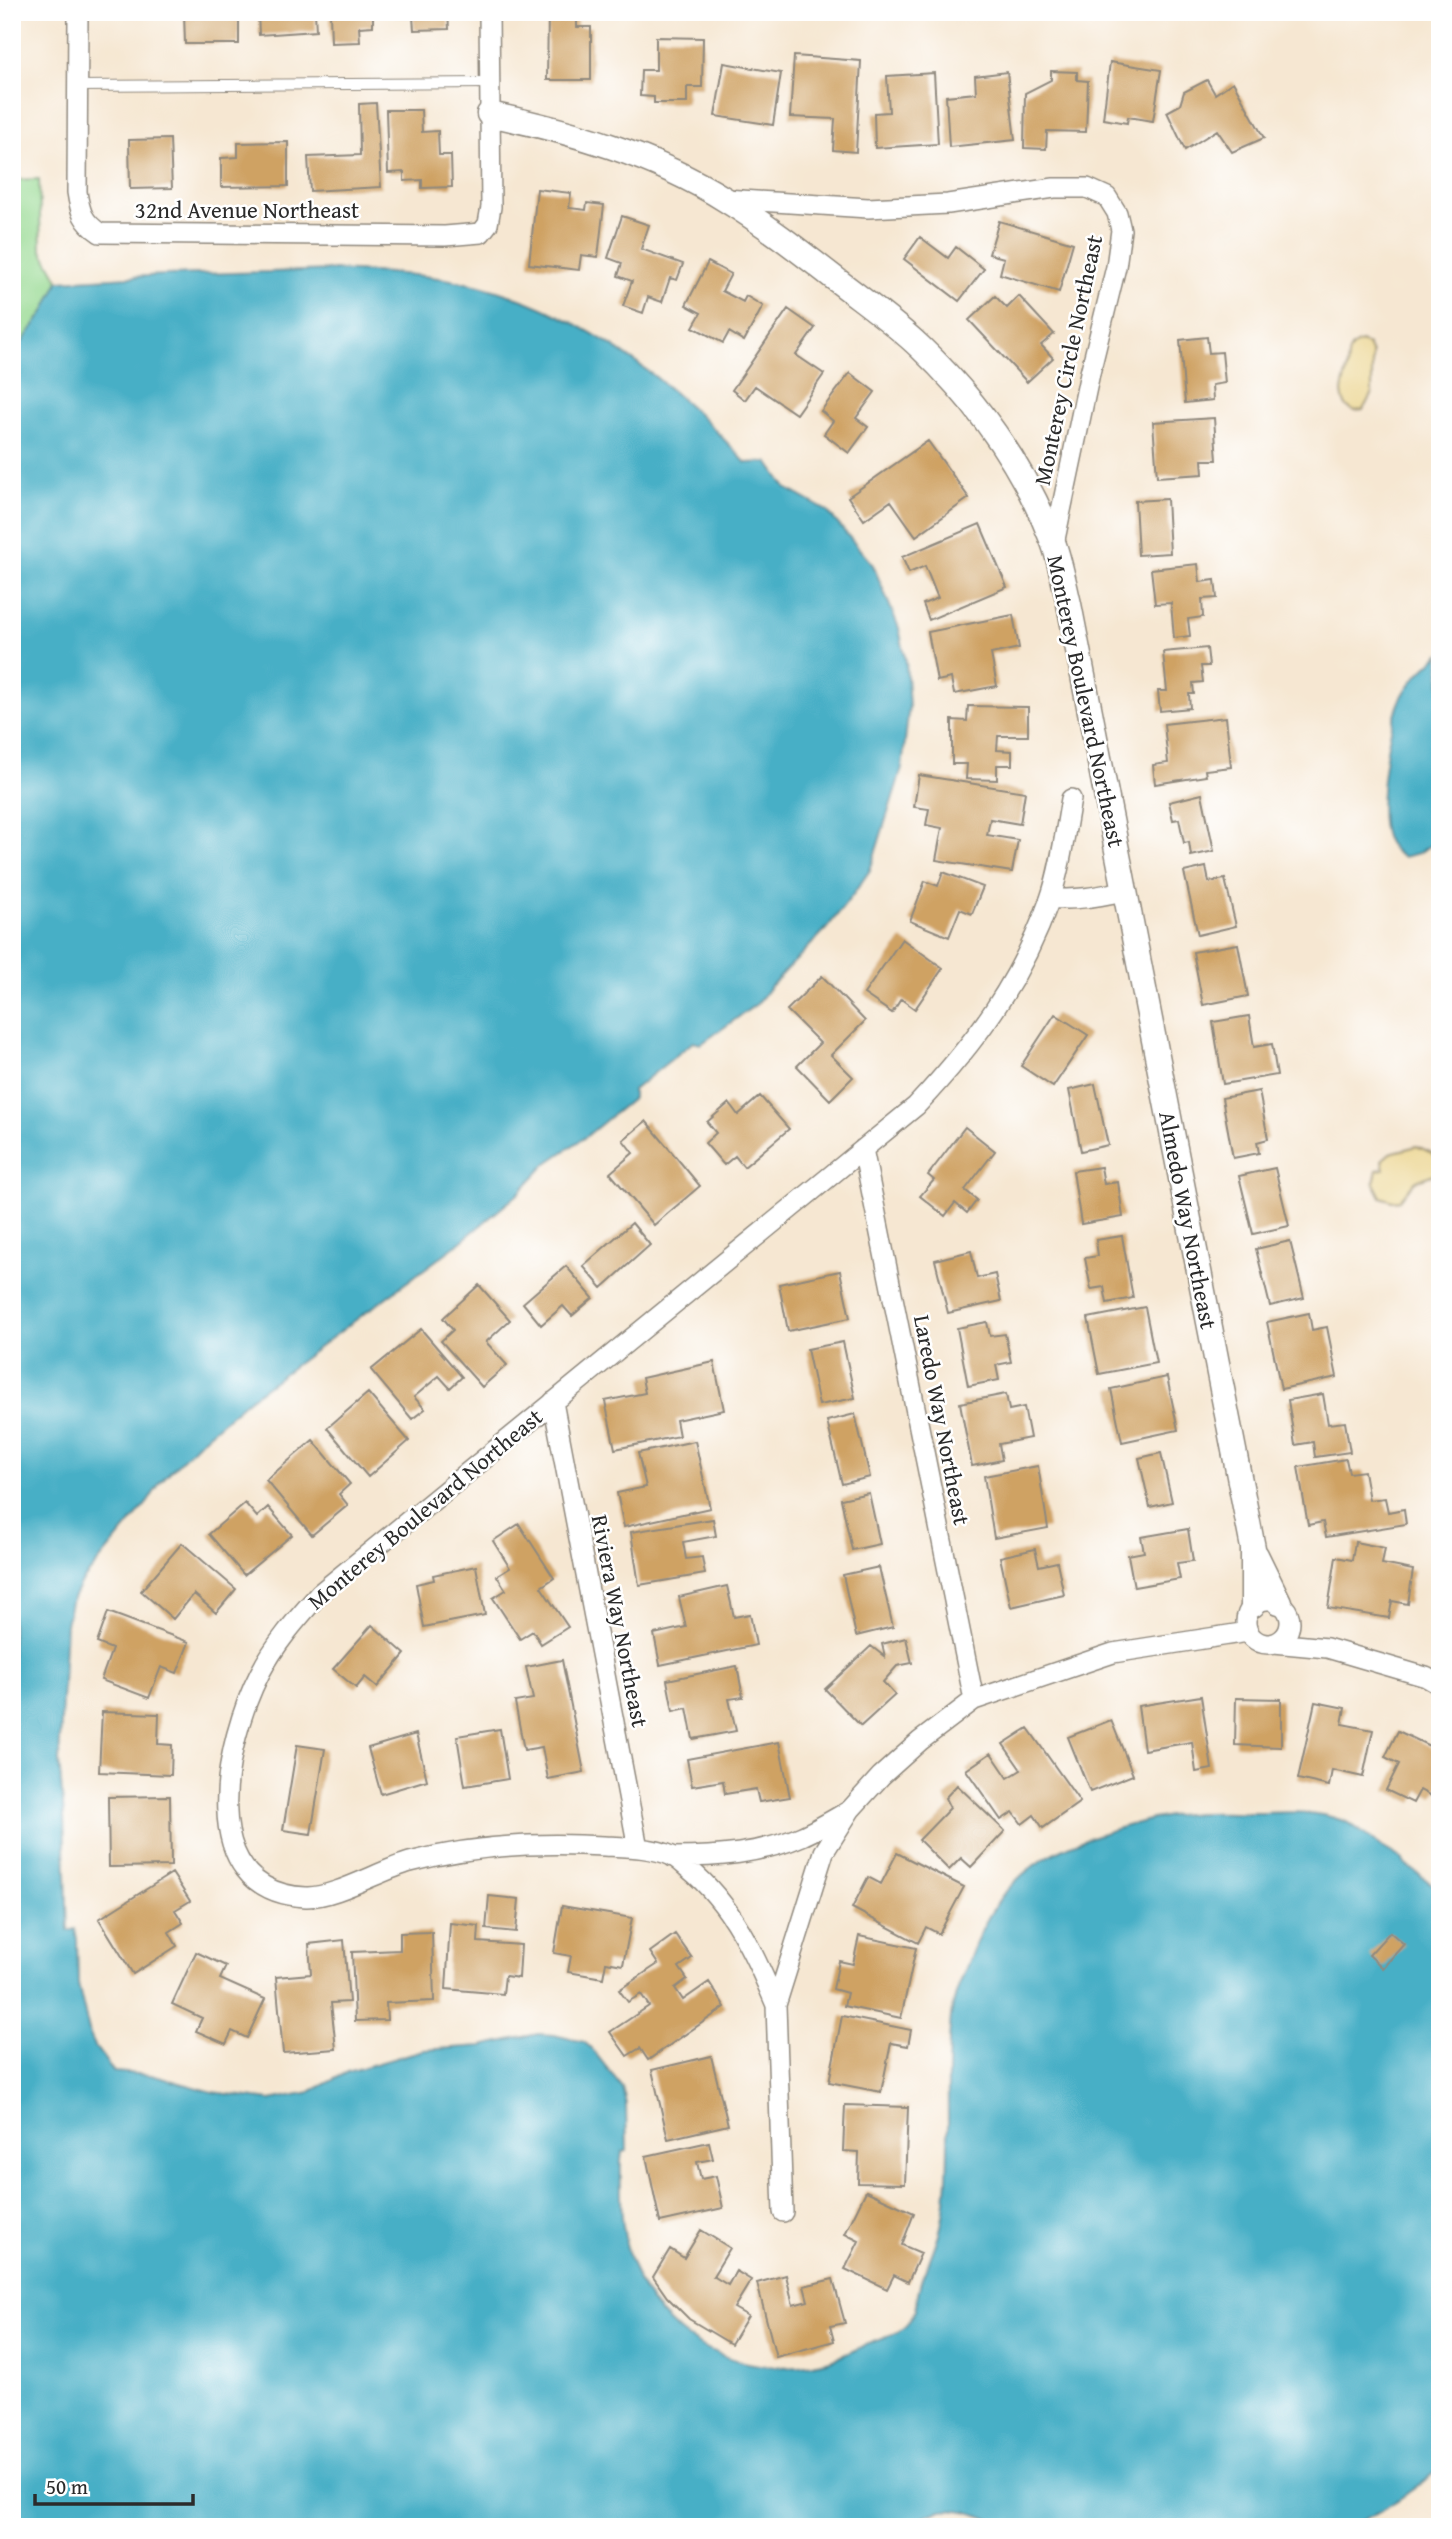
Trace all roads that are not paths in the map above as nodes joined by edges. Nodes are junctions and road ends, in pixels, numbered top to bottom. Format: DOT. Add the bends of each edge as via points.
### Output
graph roads {
  1 [pos="78,12"];
  2 [pos="489,12"];
  3 [pos="489,83"];
  4 [pos="78,86"];
  5 [pos="489,114"];
  6 [pos="725,199"];
  7 [pos="1054,544"];
  8 [pos="1071,799"];
  9 [pos="1124,891"];
  10 [pos="1051,898"];
  11 [pos="863,1149"];
  12 [pos="553,1402"];
  13 [pos="1253,1548"];
  14 [pos="1253,1605"];
  15 [pos="1284,1612"];
  16 [pos="1248,1632"];
  17 [pos="1274,1643"];
  18 [pos="1327,1648"];
  19 [pos="1440,1685"];
  20 [pos="974,1700"];
  21 [pos="851,1810"];
  22 [pos="638,1848"];
  23 [pos="673,1857"];
  24 [pos="776,2006"];
  25 [pos="783,2211"];
  1 -- 4 [label="street, 32nd Avenue Northeast"];
  2 -- 3 [label="street, 32nd Avenue Northeast"];
  3 -- 4 [label="lane"];
  3 -- 5 [label="street, 32nd Avenue Northeast"];
  4 -- 5 [label="street, 32nd Avenue Northeast" via="77,192 87,225 100,233 481,233 491,207"];
  5 -- 6 [label="street, Monterey Boulevard Northeast" via="636,155"];
  6 -- 7 [label="street, Monterey Boulevard Northeast" via="855,294 957,384 1023,477"];
  6 -- 7 [label="street, Monterey Circle Northeast" via="868,208 948,204 1054,188 1087,188 1107,197 1121,230 1116,268"];
  7 -- 9 [label="street, Monterey Boulevard Northeast"];
  8 -- 10 [label="street, Monterey Boulevard Northeast"];
  9 -- 10 [label="street" via="1090,898"];
  9 -- 13 [label="street, Almedo Way Northeast"];
  10 -- 11 [label="street, Monterey Boulevard Northeast" via="1006,995 972,1043 916,1106"];
  11 -- 12 [label="street, Monterey Boulevard Northeast"];
  11 -- 20 [label="street, Laredo Way Northeast"];
  12 -- 22 [label="street, Riviera Way Northeast"];
  12 -- 22 [label="street, Monterey Boulevard Northeast" via="320,1592 279,1640 259,1675 231,1759 228,1830 233,1851 245,1870 286,1895 309,1898 408,1862 454,1852 503,1845"];
  13 -- 14 [label="street, Almedo Way Northeast"];
  13 -- 15 [label="street, Almedo Way Northeast"];
  14 -- 15 [label="street" via="1265,1600"];
  14 -- 16 [label="street" via="1246,1618"];
  15 -- 17 [label="street" via="1286,1635"];
  15 -- 18 [label="street"];
  16 -- 17 [label="street" via="1259,1642"];
  16 -- 20 [label="street, Monterey Boulevard Northeast" via="1113,1653"];
  17 -- 18 [label="street"];
  18 -- 19 [label="street"];
  20 -- 21 [label="street, Monterey Boulevard Northeast" via="910,1750"];
  21 -- 23 [label="street, Monterey Boulevard Northeast" via="772,1846"];
  21 -- 24 [label="street, Monterey Boulevard Northeast" via="824,1852"];
  22 -- 23 [label="street, Monterey Boulevard Northeast"];
  23 -- 24 [label="street, Monterey Boulevard Northeast" via="725,1907 760,1967"];
  24 -- 25 [label="street"];
}
